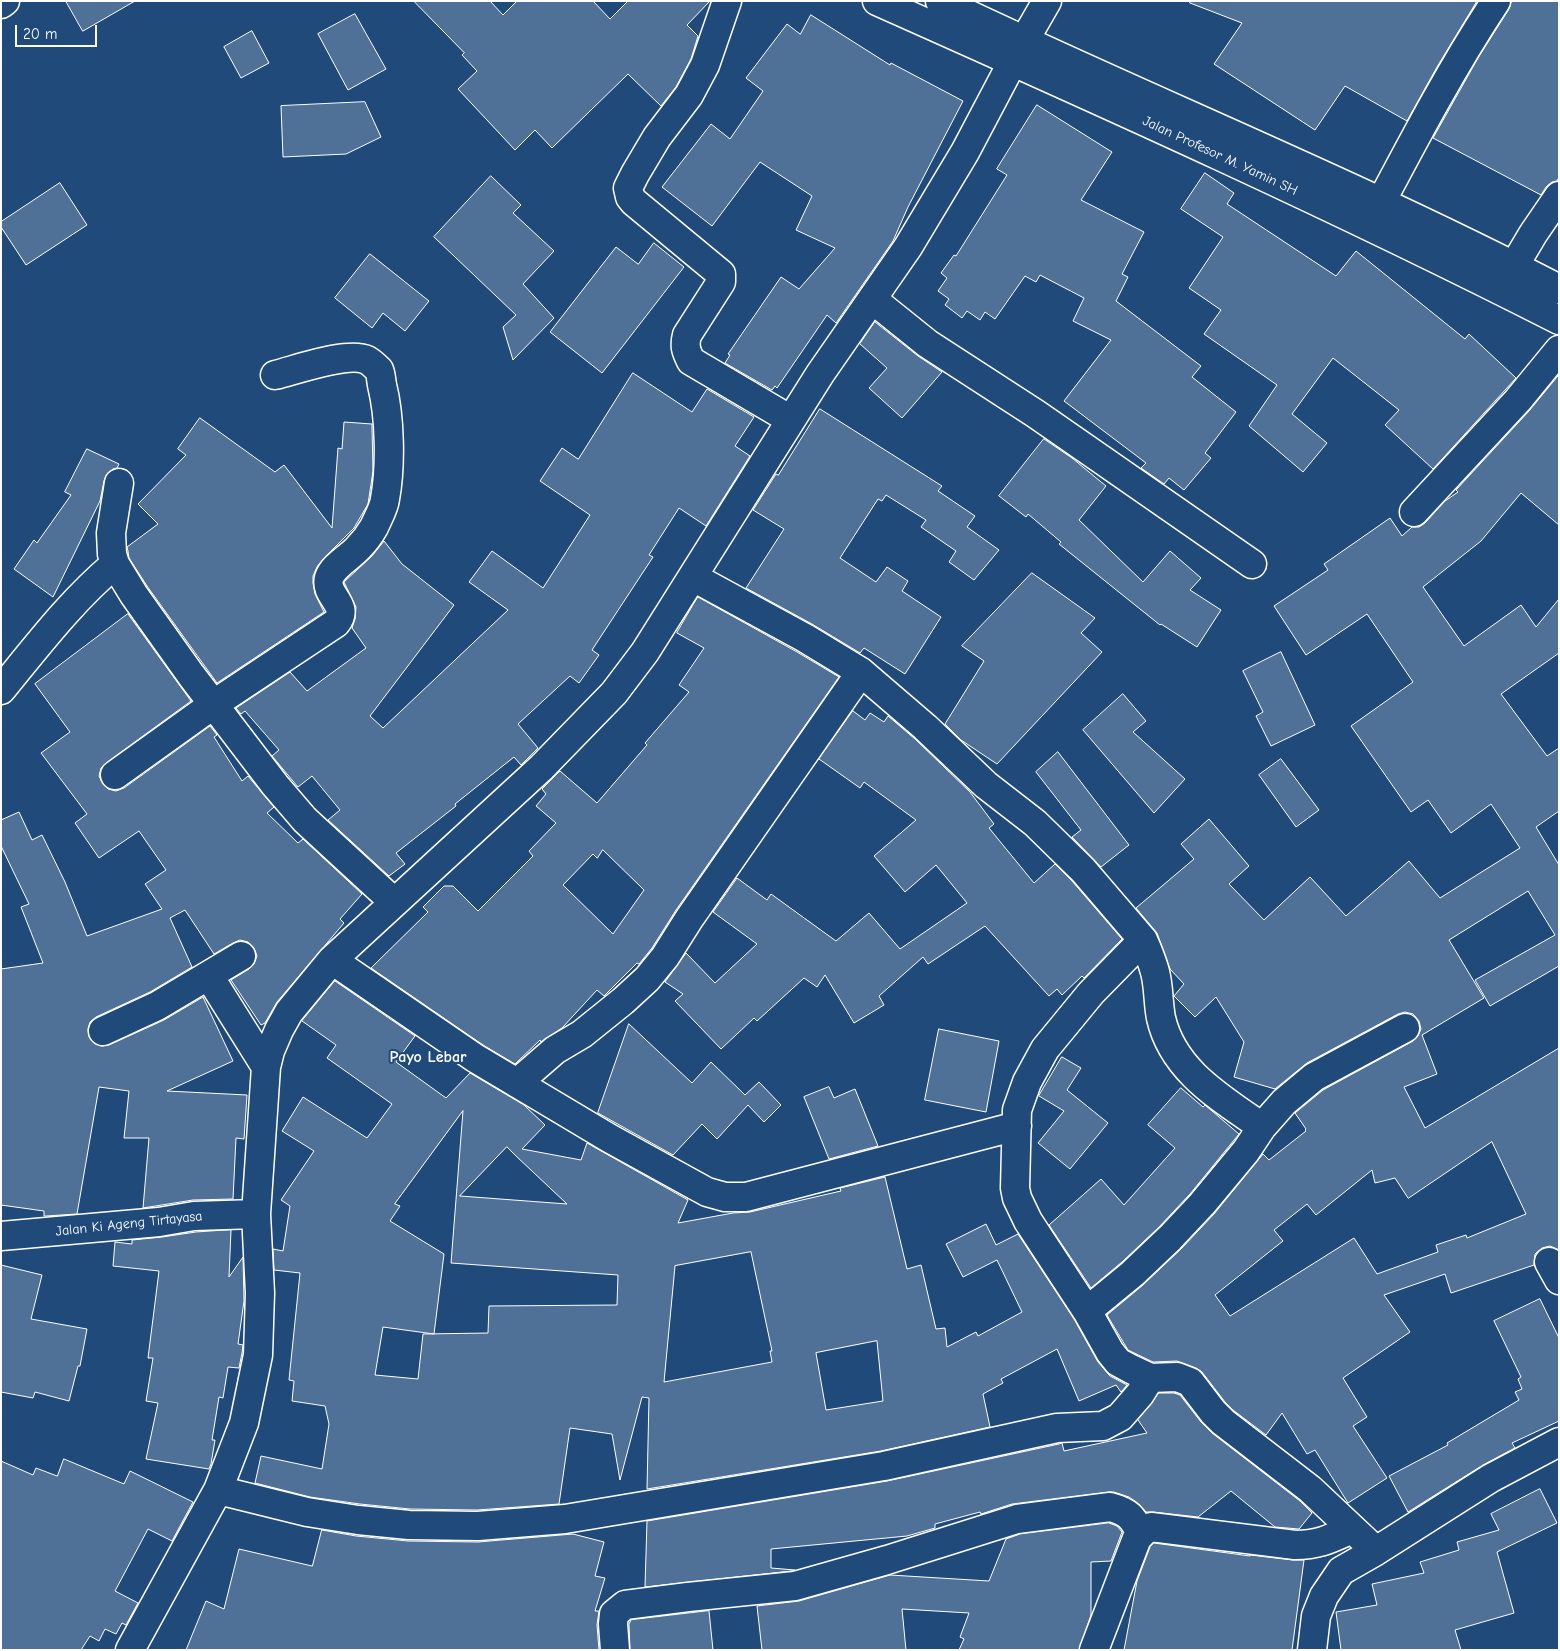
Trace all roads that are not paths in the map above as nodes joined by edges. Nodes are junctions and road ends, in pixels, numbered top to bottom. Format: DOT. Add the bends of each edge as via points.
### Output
graph roads {
  1 [pos="5,1"];
  2 [pos="727,1"];
  3 [pos="877,1"];
  4 [pos="940,1"];
  5 [pos="1047,1"];
  6 [pos="1496,1"];
  7 [pos="1,4"];
  8 [pos="1018,51"];
  9 [pos="1294,175"];
  10 [pos="1559,196"];
  11 [pos="1381,202"];
  12 [pos="1514,266"];
  13 [pos="1559,289"];
  14 [pos="868,304"];
  15 [pos="1559,320"];
  16 [pos="1559,350"];
  17 [pos="274,375"];
  18 [pos="791,420"];
  19 [pos="119,484"];
  20 [pos="1414,512"];
  21 [pos="115,564"];
  22 [pos="1252,564"];
  23 [pos="693,577"];
  24 [pos="861,672"];
  25 [pos="1,690"];
  26 [pos="214,704"];
  27 [pos="114,775"];
  28 [pos="394,902"];
  29 [pos="1143,940"];
  30 [pos="241,956"];
  31 [pos="332,960"];
  32 [pos="209,976"];
  33 [pos="1405,1028"];
  34 [pos="103,1031"];
  35 [pos="266,1067"];
  36 [pos="517,1083"];
  37 [pos="1016,1126"];
  38 [pos="1262,1127"];
  39 [pos="256,1214"];
  40 [pos="1,1236"];
  41 [pos="1087,1311"];
  42 [pos="1150,1378"];
  43 [pos="1559,1442"];
  44 [pos="218,1490"];
  45 [pos="1352,1529"];
  46 [pos="1141,1533"];
  47 [pos="1376,1551"];
  48 [pos="130,1650"];
  49 [pos="616,1650"];
  50 [pos="1094,1650"];
  51 [pos="1312,1650"];
  1 -- 7 [label="main road"];
  2 -- 18 [label="main road" via="706,65 689,95 657,137 628,188 634,202 721,274 721,282 687,335 685,351 691,361"];
  3 -- 8 [label="main road, Jalan Profesor M. Yamin SH"];
  4 -- 8 [label="main road, Jalan Profesor M. Yamin SH"];
  5 -- 8 [label="main road"];
  6 -- 11 [label="main road" via="1444,85"];
  8 -- 9 [label="main road, Jalan Profesor M. Yamin SH"];
  8 -- 14 [label="main road" via="960,160"];
  9 -- 11 [label="main road, Jalan Profesor M. Yamin SH"];
  9 -- 15 [label="main road, Jalan Profesor M. Yamin SH" via="1451,265"];
  10 -- 12 [label="main road"];
  11 -- 12 [label="main road, Jalan Profesor M. Yamin SH"];
  12 -- 13 [label="main road, Jalan Profesor M. Yamin SH"];
  14 -- 18 [label="main road"];
  14 -- 22 [label="main road" via="1036,414"];
  16 -- 20 [label="main road" via="1518,400"];
  17 -- 26 [label="main road" via="344,357 367,360 379,371 386,400 389,462 385,501 366,540 329,578 329,587 342,610 339,620"];
  18 -- 23 [label="main road"];
  19 -- 21 [label="main road" via="111,534"];
  21 -- 25 [label="main road" via="92,583"];
  21 -- 26 [label="main road" via="153,624"];
  23 -- 24 [label="main road"];
  23 -- 28 [label="main road" via="645,652 614,693 541,768"];
  24 -- 29 [label="main road" via="986,785 1035,823 1083,870"];
  24 -- 36 [label="main road" via="647,979"];
  26 -- 27 [label="main road"];
  26 -- 28 [label="main road" via="305,820"];
  28 -- 31 [label="main road"];
  29 -- 37 [label="main road" via="1091,992 1045,1050 1027,1082 1017,1110"];
  29 -- 38 [label="main road" via="1156,974 1169,1041 1180,1060 1201,1082"];
  30 -- 32 [label="main road"];
  31 -- 35 [label="main road" via="289,1012"];
  31 -- 36 [label="main road"];
  32 -- 34 [label="main road" via="157,1006"];
  32 -- 35 [label="main road"];
  33 -- 38 [label="main road" via="1314,1077 1284,1102"];
  35 -- 39 [label="main road"];
  36 -- 37 [label="main road" via="707,1192 725,1197 746,1197"];
  37 -- 41 [label="main road" via="1015,1188 1018,1198 1028,1221"];
  38 -- 41 [label="main road" via="1209,1197 1132,1274"];
  39 -- 40 [label="main road, Jalan Ki Ageng Tirtayasa" via="194,1216"];
  39 -- 44 [label="main road" via="260,1293 258,1355 244,1423"];
  41 -- 42 [label="main road" via="1118,1362"];
  42 -- 44 [label="main road" via="1120,1417 1103,1426 1020,1434 884,1466 565,1519 478,1526 409,1525 307,1512"];
  42 -- 45 [label="main road" via="1177,1377 1190,1382 1223,1422 1310,1489"];
  43 -- 47 [label="main road" via="1492,1478"];
  44 -- 48 [label="main road"];
  45 -- 46 [label="main road" via="1312,1545 1151,1528"];
  45 -- 47 [label="main road"];
  46 -- 49 [label="main road" via="1133,1518 1123,1510 1110,1507 1018,1519 795,1586 625,1605 614,1614"];
  46 -- 50 [label="main road"];
  47 -- 51 [label="main road" via="1341,1571 1333,1581 1316,1616"];
}
